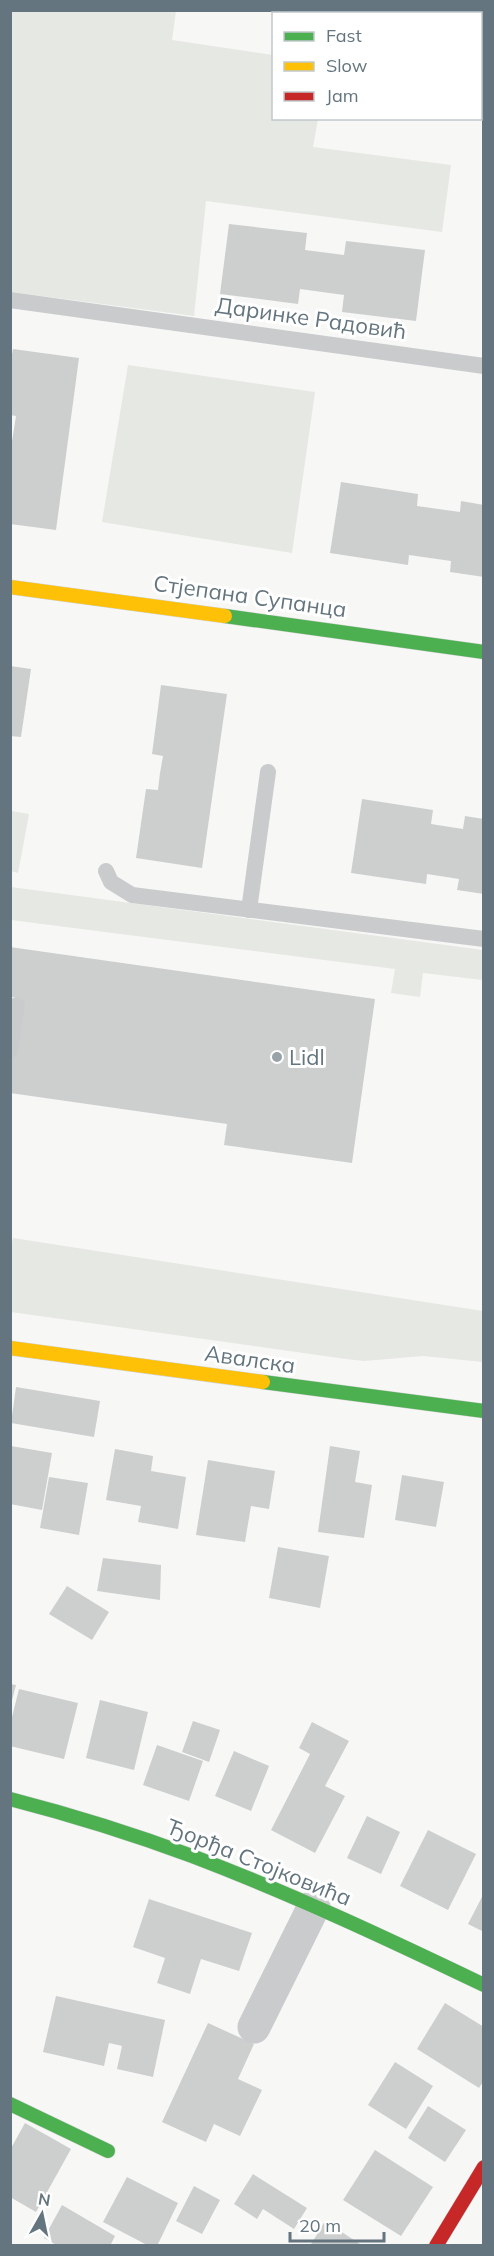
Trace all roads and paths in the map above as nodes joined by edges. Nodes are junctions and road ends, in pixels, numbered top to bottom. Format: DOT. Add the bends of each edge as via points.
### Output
graph roads {
  1 [pos="10,300"];
  2 [pos="483,366"];
  3 [pos="10,587"];
  4 [pos="483,652"];
  5 [pos="268,772"];
  6 [pos="106,871"];
  7 [pos="249,910"];
  8 [pos="483,939"];
  9 [pos="17,1005"];
  10 [pos="10,1050"];
  11 [pos="10,1348"];
  12 [pos="483,1411"];
  13 [pos="10,1799"];
  14 [pos="314,1906"];
  15 [pos="483,1985"];
  16 [pos="254,2027"];
  17 [pos="10,2103"];
  18 [pos="108,2151"];
  19 [pos="483,2167"];
  20 [pos="436,2246"];
  1 -- 2 [label="lane, Даринке Радовић"];
  3 -- 4 [label="street, Стјепана Супанца"];
  5 -- 7 [label="lane"];
  6 -- 7 [label="lane" via="111,882 132,895"];
  7 -- 8 [label="lane"];
  9 -- 10 [label="lane"];
  11 -- 12 [label="street, Авалска"];
  13 -- 14 [label="street, Ђорђа Стојковића" via="137,1836"];
  14 -- 15 [label="street, Ђорђа Стојковића"];
  14 -- 16 [label="street"];
  17 -- 18 [label="street"];
  19 -- 20 [label="street"];
}
